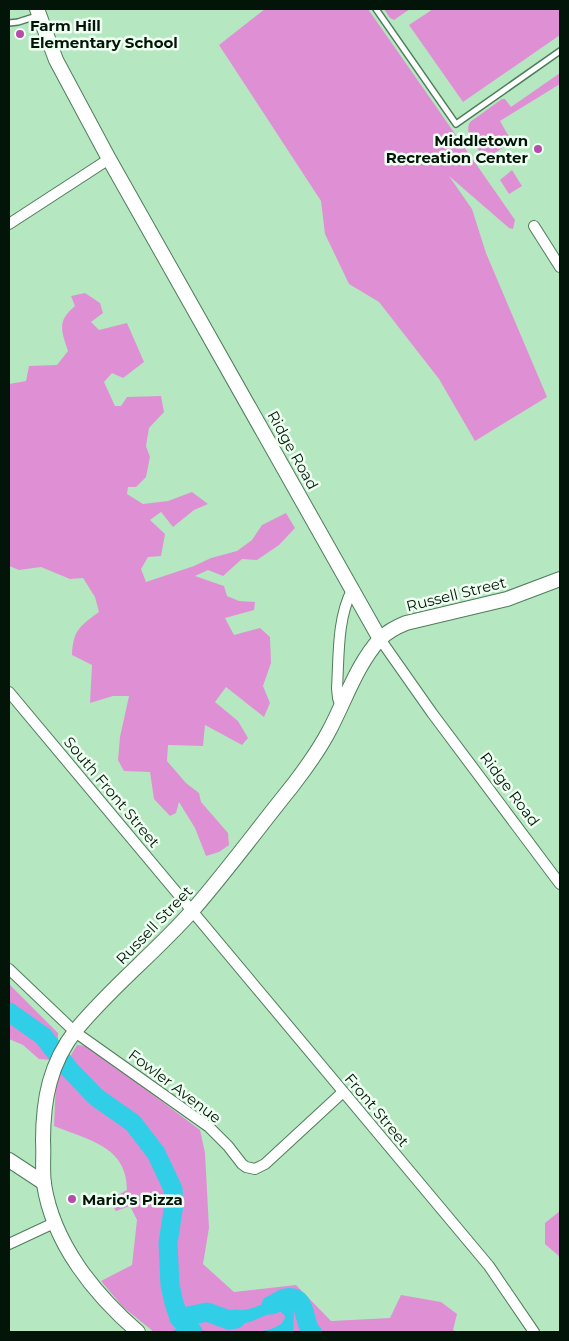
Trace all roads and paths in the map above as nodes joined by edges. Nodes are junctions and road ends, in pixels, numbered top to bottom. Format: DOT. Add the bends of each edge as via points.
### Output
graph roads {
  1 [pos="376,9"];
  2 [pos="38,12"];
  3 [pos="9,24"];
  4 [pos="560,51"];
  5 [pos="109,158"];
  6 [pos="9,224"];
  7 [pos="534,226"];
  8 [pos="560,267"];
  9 [pos="560,579"];
  10 [pos="352,590"];
  11 [pos="380,639"];
  12 [pos="9,692"];
  13 [pos="342,707"];
  14 [pos="560,884"];
  15 [pos="191,912"];
  16 [pos="9,969"];
  17 [pos="75,1032"];
  18 [pos="343,1092"];
  19 [pos="9,1160"];
  20 [pos="44,1183"];
  21 [pos="54,1223"];
  22 [pos="9,1244"];
  23 [pos="138,1332"];
  24 [pos="534,1332"];
  1 -- 4 [label="lane" via="456,124"];
  2 -- 3 [label="lane"];
  2 -- 5 [label="main road, Ridge Road" via="56,60"];
  5 -- 6 [label="street"];
  5 -- 10 [label="main road, Ridge Road"];
  7 -- 8 [label="street"];
  9 -- 11 [label="main road, Russell Street" via="507,599 406,623"];
  10 -- 11 [label="main road, Ridge Road"];
  10 -- 13 [label="street" via="344,608 336,688"];
  11 -- 13 [label="main road, Russell Street" via="359,671"];
  11 -- 14 [label="street, Ridge Road"];
  12 -- 15 [label="street, South Front Street"];
  13 -- 15 [label="main road, Russell Street" via="314,757"];
  15 -- 17 [label="main road, Russell Street" via="107,995"];
  15 -- 18 [label="street, Front Street"];
  16 -- 17 [label="street, Fowler Avenue"];
  17 -- 18 [label="street, Fowler Avenue" via="192,1114 251,1169 265,1164"];
  17 -- 20 [label="main road, Russell Street" via="50,1079 44,1110"];
  18 -- 24 [label="street, Front Street" via="488,1266"];
  19 -- 20 [label="main road"];
  20 -- 21 [label="main road, Russell Street"];
  21 -- 22 [label="street"];
  21 -- 23 [label="main road, Russell Street" via="87,1280 113,1311"];
}
